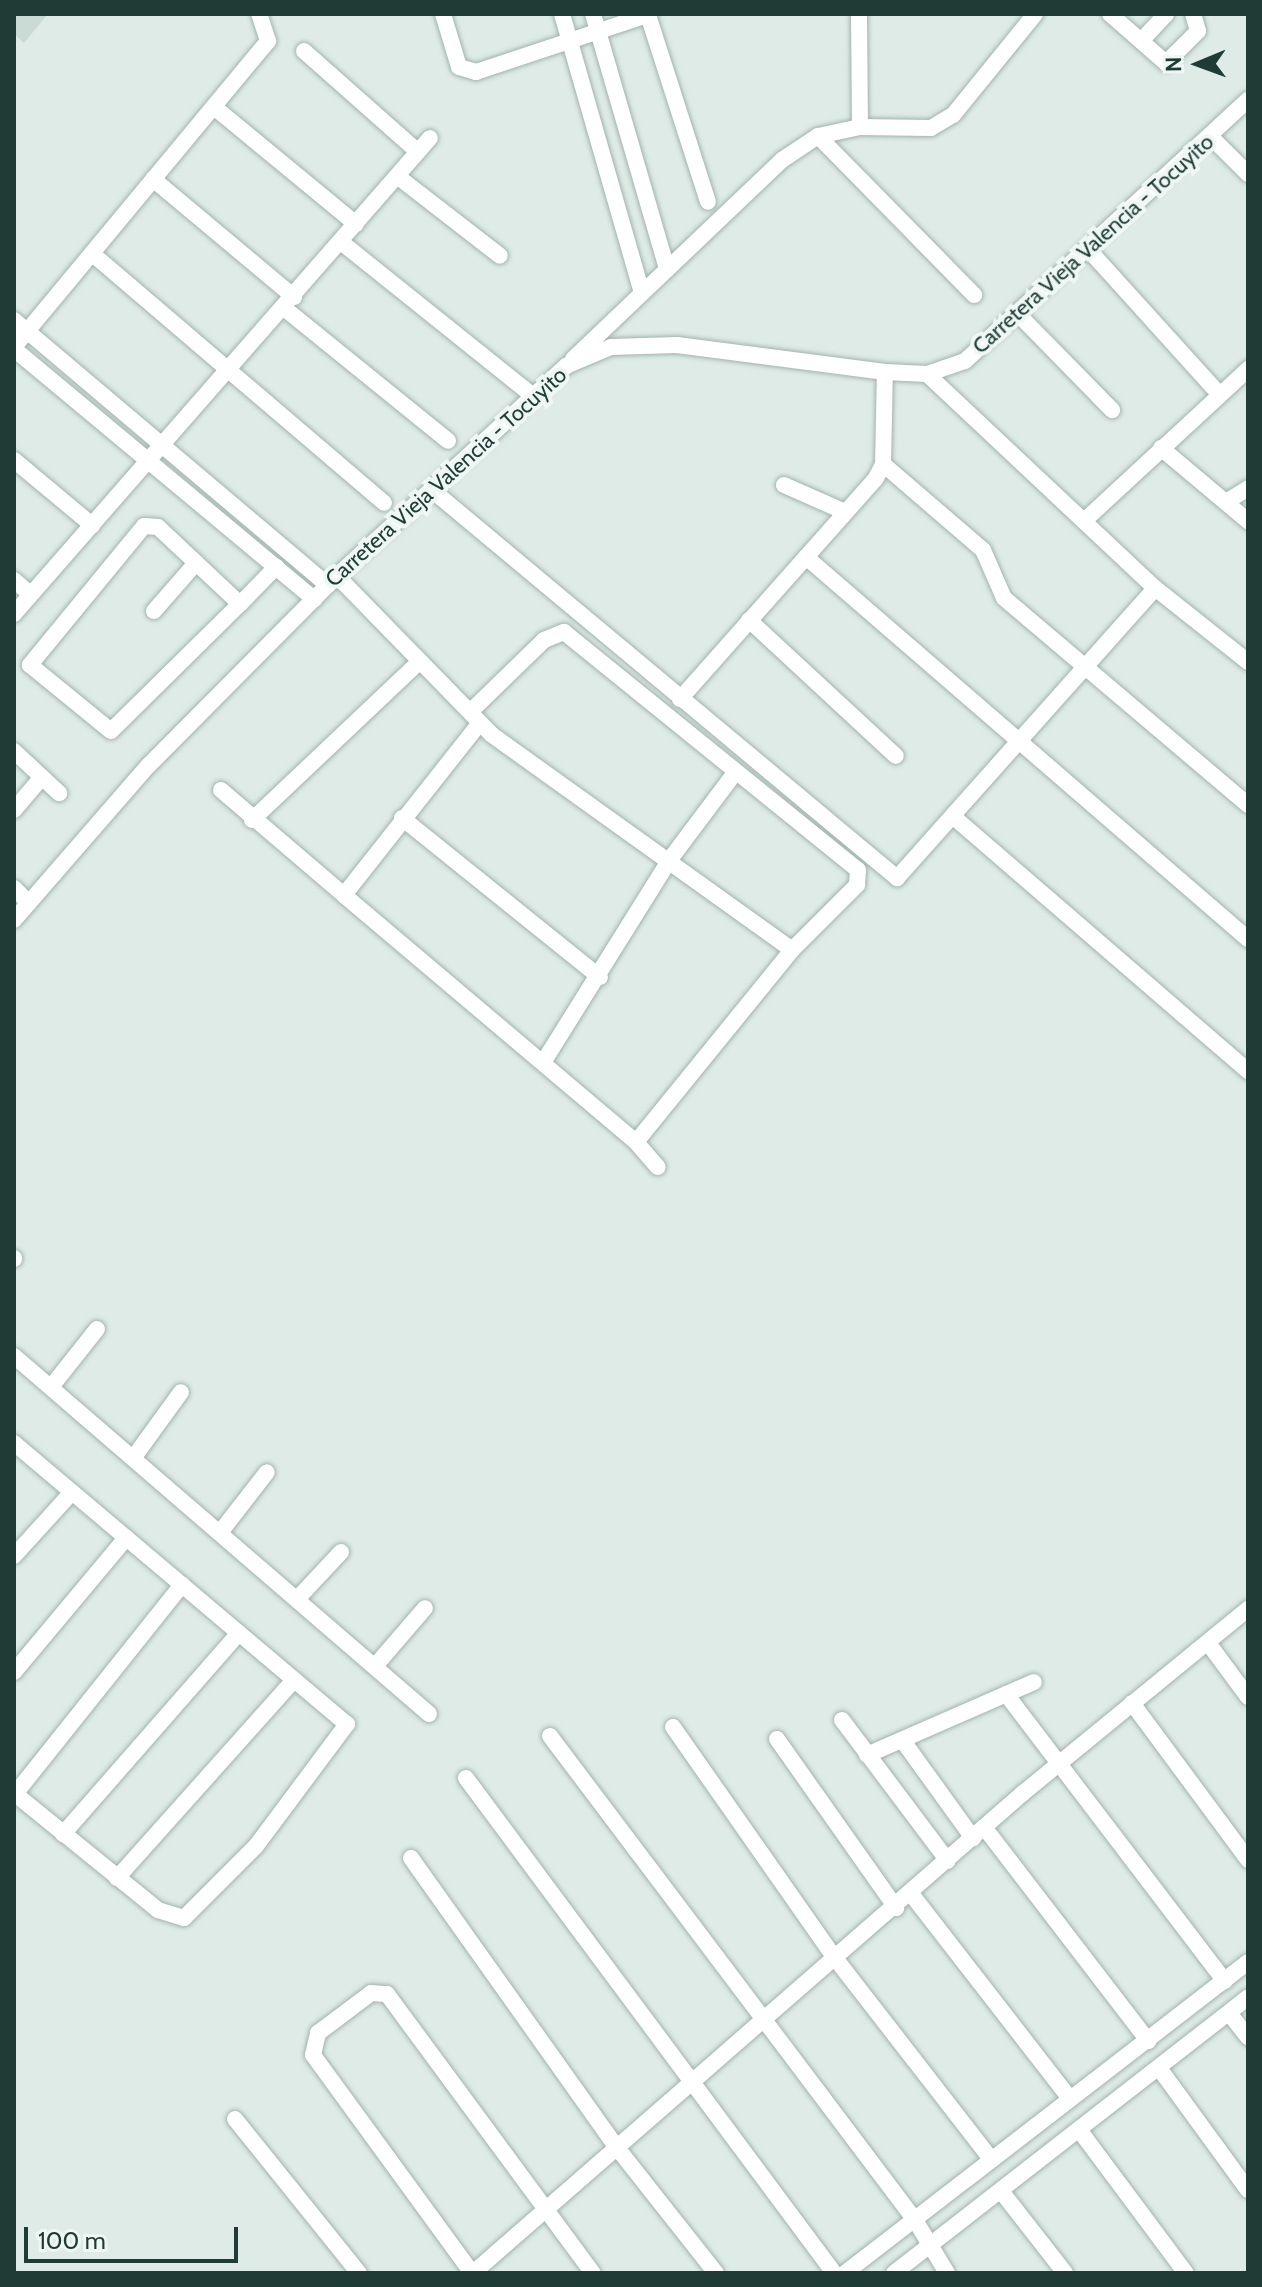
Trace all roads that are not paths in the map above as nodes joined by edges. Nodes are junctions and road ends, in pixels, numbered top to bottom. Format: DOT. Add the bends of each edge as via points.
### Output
graph roads {
  1 [pos="259,14"];
  2 [pos="443,14"];
  3 [pos="562,14"];
  4 [pos="649,14"];
  5 [pos="859,14"];
  6 [pos="1035,14"];
  7 [pos="1110,14"];
  8 [pos="1166,14"];
  9 [pos="1193,14"];
  10 [pos="595,22"];
  11 [pos="569,39"];
  12 [pos="1141,41"];
  13 [pos="304,51"];
  14 [pos="1248,100"];
  15 [pos="214,107"];
  16 [pos="860,127"];
  17 [pos="818,136"];
  18 [pos="1211,137"];
  19 [pos="430,138"];
  20 [pos="418,152"];
  21 [pos="1248,174"];
  22 [pos="397,176"];
  23 [pos="153,179"];
  24 [pos="708,202"];
  25 [pos="356,224"];
  26 [pos="341,242"];
  27 [pos="1088,249"];
  28 [pos="95,256"];
  29 [pos="500,256"];
  30 [pos="667,269"];
  31 [pos="642,293"];
  32 [pos="974,295"];
  33 [pos="289,302"];
  34 [pos="1017,313"];
  35 [pos="14,320"];
  36 [pos="27,332"];
  37 [pos="14,348"];
  38 [pos="566,366"];
  39 [pos="1248,369"];
  40 [pos="231,370"];
  41 [pos="885,372"];
  42 [pos="927,374"];
  43 [pos="1219,394"];
  44 [pos="532,395"];
  45 [pos="1112,410"];
  46 [pos="448,441"];
  47 [pos="161,447"];
  48 [pos="1161,448"];
  49 [pos="14,460"];
  50 [pos="149,461"];
  51 [pos="883,464"];
  52 [pos="784,485"];
  53 [pos="1248,488"];
  54 [pos="432,490"];
  55 [pos="1226,502"];
  56 [pos="384,503"];
  57 [pos="845,512"];
  58 [pos="1084,521"];
  59 [pos="1248,521"];
  60 [pos="92,525"];
  61 [pos="806,557"];
  62 [pos="196,563"];
  63 [pos="276,567"];
  64 [pos="14,580"];
  65 [pos="333,580"];
  66 [pos="1155,588"];
  67 [pos="30,594"];
  68 [pos="314,599"];
  69 [pos="240,604"];
  70 [pos="154,611"];
  71 [pos="14,614"];
  72 [pos="749,620"];
  73 [pos="420,661"];
  74 [pos="1248,662"];
  75 [pos="1083,671"];
  76 [pos="680,699"];
  77 [pos="475,717"];
  78 [pos="1018,746"];
  79 [pos="14,751"];
  80 [pos="896,756"];
  81 [pos="734,774"];
  82 [pos="42,777"];
  83 [pos="221,790"];
  84 [pos="59,793"];
  85 [pos="1248,805"];
  86 [pos="14,810"];
  87 [pos="402,818"];
  88 [pos="956,819"];
  89 [pos="252,820"];
  90 [pos="671,858"];
  91 [pos="14,888"];
  92 [pos="344,895"];
  93 [pos="29,903"];
  94 [pos="14,920"];
  95 [pos="1248,939"];
  96 [pos="792,950"];
  97 [pos="600,977"];
  98 [pos="544,1061"];
  99 [pos="1248,1071"];
  100 [pos="636,1142"];
  101 [pos="658,1167"];
  102 [pos="97,1329"];
  103 [pos="14,1356"];
  104 [pos="51,1387"];
  105 [pos="181,1392"];
  106 [pos="14,1443"];
  107 [pos="134,1457"];
  108 [pos="267,1472"];
  109 [pos="72,1492"];
  110 [pos="222,1530"];
  111 [pos="126,1538"];
  112 [pos="341,1552"];
  113 [pos="14,1556"];
  114 [pos="182,1585"];
  115 [pos="298,1598"];
  116 [pos="425,1608"];
  117 [pos="1248,1609"];
  118 [pos="239,1633"];
  119 [pos="1208,1643"];
  120 [pos="376,1665"];
  121 [pos="14,1672"];
  122 [pos="294,1680"];
  123 [pos="1034,1682"];
  124 [pos="1006,1694"];
  125 [pos="1248,1697"];
  126 [pos="1132,1703"];
  127 [pos="429,1714"];
  128 [pos="842,1720"];
  129 [pos="673,1727"];
  130 [pos="550,1736"];
  131 [pos="777,1739"];
  132 [pos="903,1741"];
  133 [pos="867,1755"];
  134 [pos="1056,1764"];
  135 [pos="466,1778"];
  136 [pos="14,1794"];
  137 [pos="978,1832"];
  138 [pos="63,1834"];
  139 [pos="411,1858"];
  140 [pos="1248,1860"];
  141 [pos="948,1861"];
  142 [pos="117,1878"];
  143 [pos="912,1895"];
  144 [pos="896,1908"];
  145 [pos="835,1958"];
  146 [pos="1248,1962"];
  147 [pos="1225,1981"];
  148 [pos="1248,1997"];
  149 [pos="1229,2013"];
  150 [pos="765,2022"];
  151 [pos="1248,2037"];
  152 [pos="1148,2041"];
  153 [pos="1159,2068"];
  154 [pos="695,2083"];
  155 [pos="1070,2099"];
  156 [pos="235,2119"];
  157 [pos="1080,2131"];
  158 [pos="618,2149"];
  159 [pos="991,2159"];
  160 [pos="1248,2190"];
  161 [pos="1001,2191"];
  162 [pos="546,2211"];
  163 [pos="915,2220"];
  164 [pos="929,2248"];
  165 [pos="359,2273"];
  166 [pos="473,2273"];
  167 [pos="593,2273"];
  168 [pos="716,2273"];
  169 [pos="834,2273"];
  170 [pos="845,2273"];
  171 [pos="894,2273"];
  172 [pos="947,2273"];
  173 [pos="1065,2273"];
  174 [pos="1186,2273"];
  1 -- 15 [label="street" via="268,41"];
  2 -- 11 [label="street" via="459,67 468,72"];
  3 -- 11 [label="street"];
  4 -- 10 [label="street"];
  4 -- 24 [label="street"];
  5 -- 16 [label="street"];
  6 -- 16 [label="street" via="953,115 931,128"];
  7 -- 12 [label="street"];
  8 -- 12 [label="street"];
  9 -- 12 [label="street" via="1198,31 1166,63"];
  10 -- 11 [label="street"];
  10 -- 30 [label="street"];
  11 -- 31 [label="street"];
  13 -- 20 [label="street"];
  14 -- 18 [label="street, Carretera Vieja Valencia - Tocuyito"];
  15 -- 23 [label="street"];
  15 -- 25 [label="street"];
  16 -- 17 [label="street"];
  17 -- 30 [label="street" via="782,160"];
  17 -- 32 [label="street"];
  18 -- 21 [label="street"];
  18 -- 27 [label="street, Carretera Vieja Valencia - Tocuyito"];
  19 -- 20 [label="street"];
  20 -- 22 [label="street"];
  22 -- 25 [label="street"];
  22 -- 29 [label="street"];
  23 -- 28 [label="street"];
  23 -- 33 [label="street"];
  25 -- 26 [label="street"];
  26 -- 33 [label="street"];
  26 -- 44 [label="street"];
  27 -- 34 [label="street, Carretera Vieja Valencia - Tocuyito"];
  27 -- 43 [label="street"];
  28 -- 36 [label="street"];
  28 -- 40 [label="street"];
  30 -- 31 [label="street"];
  31 -- 38 [label="street"];
  33 -- 40 [label="street"];
  33 -- 46 [label="street"];
  34 -- 42 [label="street, Carretera Vieja Valencia - Tocuyito" via="965,361"];
  34 -- 45 [label="street"];
  35 -- 36 [label="street"];
  36 -- 37 [label="street"];
  36 -- 47 [label="street"];
  37 -- 50 [label="street"];
  38 -- 41 [label="street, Carretera Vieja Valencia - Tocuyito" via="611,347 677,345"];
  38 -- 44 [label="street, Carretera Vieja Valencia - Tocuyito"];
  39 -- 43 [label="street"];
  40 -- 47 [label="street"];
  40 -- 56 [label="street"];
  41 -- 42 [label="street, Carretera Vieja Valencia - Tocuyito"];
  41 -- 51 [label="street"];
  42 -- 58 [label="street"];
  43 -- 48 [label="street"];
  44 -- 54 [label="street, Carretera Vieja Valencia - Tocuyito"];
  47 -- 50 [label="street"];
  47 -- 65 [label="street"];
  48 -- 55 [label="street"];
  48 -- 58 [label="street"];
  49 -- 60 [label="street"];
  50 -- 60 [label="street"];
  50 -- 63 [label="street"];
  51 -- 57 [label="street"];
  51 -- 75 [label="street" via="983,550 1004,598"];
  52 -- 57 [label="street"];
  53 -- 55 [label="street"];
  54 -- 65 [label="street, Carretera Vieja Valencia - Tocuyito"];
  54 -- 76 [label="street"];
  55 -- 59 [label="street"];
  57 -- 61 [label="street"];
  58 -- 66 [label="street"];
  60 -- 67 [label="street"];
  61 -- 72 [label="street"];
  61 -- 78 [label="street"];
  62 -- 69 [label="street"];
  62 -- 69 [label="street" via="158,527 144,526 30,665 111,731"];
  62 -- 70 [label="street"];
  63 -- 68 [label="street"];
  63 -- 69 [label="street"];
  64 -- 67 [label="street"];
  65 -- 68 [label="street, Carretera Vieja Valencia - Tocuyito"];
  65 -- 73 [label="street"];
  66 -- 74 [label="street"];
  66 -- 75 [label="street"];
  67 -- 71 [label="street"];
  68 -- 93 [label="street, Carretera Vieja Valencia - Tocuyito" via="148,766"];
  72 -- 76 [label="street"];
  72 -- 80 [label="street"];
  73 -- 77 [label="street"];
  73 -- 89 [label="street"];
  75 -- 78 [label="street"];
  75 -- 85 [label="street"];
  76 -- 88 [label="street" via="891,877 904,878"];
  77 -- 81 [label="street" via="544,640 564,632"];
  77 -- 87 [label="street"];
  77 -- 90 [label="street"];
  78 -- 88 [label="street"];
  78 -- 95 [label="street"];
  79 -- 82 [label="street"];
  81 -- 90 [label="street"];
  81 -- 96 [label="street" via="858,870 857,885"];
  82 -- 84 [label="street"];
  82 -- 86 [label="street"];
  83 -- 89 [label="street"];
  87 -- 92 [label="street"];
  87 -- 97 [label="street"];
  88 -- 99 [label="street"];
  89 -- 92 [label="street"];
  90 -- 96 [label="street"];
  90 -- 97 [label="street"];
  91 -- 93 [label="street"];
  92 -- 98 [label="street"];
  93 -- 94 [label="street, Carretera Vieja Valencia - Tocuyito"];
  96 -- 100 [label="street"];
  97 -- 98 [label="street"];
  98 -- 100 [label="street"];
  100 -- 101 [label="street"];
  102 -- 104 [label="street"];
  103 -- 104 [label="street"];
  104 -- 107 [label="street"];
  105 -- 107 [label="street"];
  106 -- 109 [label="street"];
  107 -- 110 [label="street"];
  108 -- 110 [label="street"];
  109 -- 111 [label="street"];
  109 -- 113 [label="street"];
  110 -- 115 [label="street"];
  111 -- 114 [label="street"];
  111 -- 121 [label="street"];
  112 -- 115 [label="street"];
  114 -- 118 [label="street"];
  114 -- 136 [label="street"];
  115 -- 120 [label="street"];
  116 -- 120 [label="street"];
  117 -- 119 [label="street"];
  118 -- 122 [label="street"];
  118 -- 138 [label="street"];
  119 -- 125 [label="street"];
  119 -- 126 [label="street"];
  120 -- 127 [label="street"];
  122 -- 142 [label="street"];
  122 -- 142 [label="street" via="347,1724 256,1846 184,1918 171,1919"];
  123 -- 124 [label="street"];
  124 -- 132 [label="street"];
  124 -- 134 [label="street"];
  126 -- 134 [label="street"];
  126 -- 140 [label="street"];
  128 -- 133 [label="street"];
  129 -- 145 [label="street"];
  130 -- 150 [label="street"];
  131 -- 144 [label="street"];
  132 -- 133 [label="street"];
  132 -- 137 [label="street"];
  133 -- 141 [label="street"];
  134 -- 137 [label="street"];
  134 -- 147 [label="street"];
  135 -- 154 [label="street"];
  136 -- 138 [label="street"];
  137 -- 141 [label="street"];
  137 -- 152 [label="street"];
  138 -- 142 [label="street"];
  139 -- 158 [label="street"];
  141 -- 143 [label="street"];
  143 -- 144 [label="street"];
  143 -- 155 [label="street"];
  144 -- 145 [label="street"];
  145 -- 150 [label="street"];
  145 -- 159 [label="street"];
  146 -- 147 [label="street"];
  147 -- 152 [label="street"];
  148 -- 149 [label="street"];
  149 -- 151 [label="street"];
  149 -- 153 [label="street"];
  150 -- 154 [label="street"];
  150 -- 163 [label="street"];
  152 -- 155 [label="street"];
  153 -- 157 [label="street"];
  153 -- 160 [label="street"];
  154 -- 158 [label="street"];
  154 -- 169 [label="street"];
  155 -- 159 [label="street"];
  156 -- 165 [label="street"];
  157 -- 161 [label="street"];
  157 -- 174 [label="street"];
  158 -- 162 [label="street"];
  158 -- 168 [label="street"];
  159 -- 163 [label="street"];
  161 -- 164 [label="street"];
  161 -- 173 [label="street"];
  162 -- 166 [label="street"];
  162 -- 166 [label="street" via="387,1994 371,1993 318,2033 312,2046 319,2064"];
  162 -- 167 [label="street"];
  163 -- 164 [label="street"];
  163 -- 170 [label="street"];
  164 -- 171 [label="street"];
  164 -- 172 [label="street"];
}
